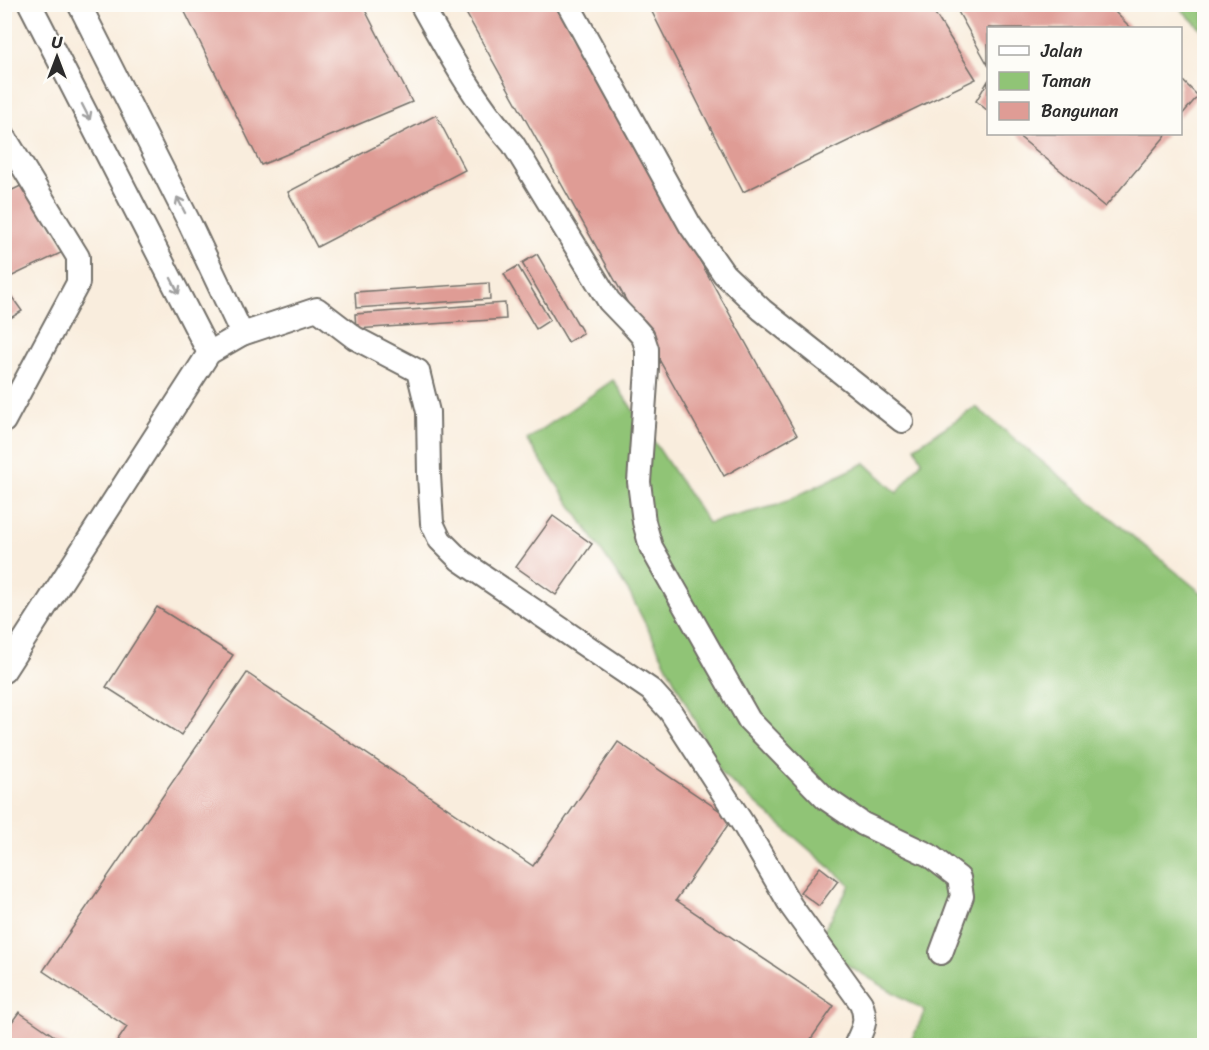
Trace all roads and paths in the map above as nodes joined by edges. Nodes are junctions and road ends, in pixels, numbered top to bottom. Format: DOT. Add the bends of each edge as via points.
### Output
graph roads {
  1 [pos="30,4"];
  2 [pos="79,4"];
  3 [pos="421,4"];
  4 [pos="568,4"];
  5 [pos="4,136"];
  6 [pos="242,334"];
  7 [pos="209,353"];
  8 [pos="4,421"];
  9 [pos="902,421"];
  10 [pos="4,671"];
  11 [pos="940,953"];
  12 [pos="855,1046"];
  1 -- 7 [label="lane, one-way"];
  6 -- 2 [label="lane, one-way"];
  3 -- 11 [label="lane" via="460,75 513,144 609,301 642,337 647,349 647,369 639,482 651,547 749,720 825,798 863,824 928,855 959,878 962,896"];
  4 -- 9 [label="lane" via="690,225 724,274 762,310"];
  5 -- 8 [label="lane" via="78,257 79,268 78,283"];
  6 -- 7 [label="lane"];
  6 -- 12 [label="lane" via="317,309 355,338 418,371 428,412 432,523 440,540 460,560 651,690 670,711 791,906 861,1003 865,1025"];
  7 -- 10 [label="lane"];
}
